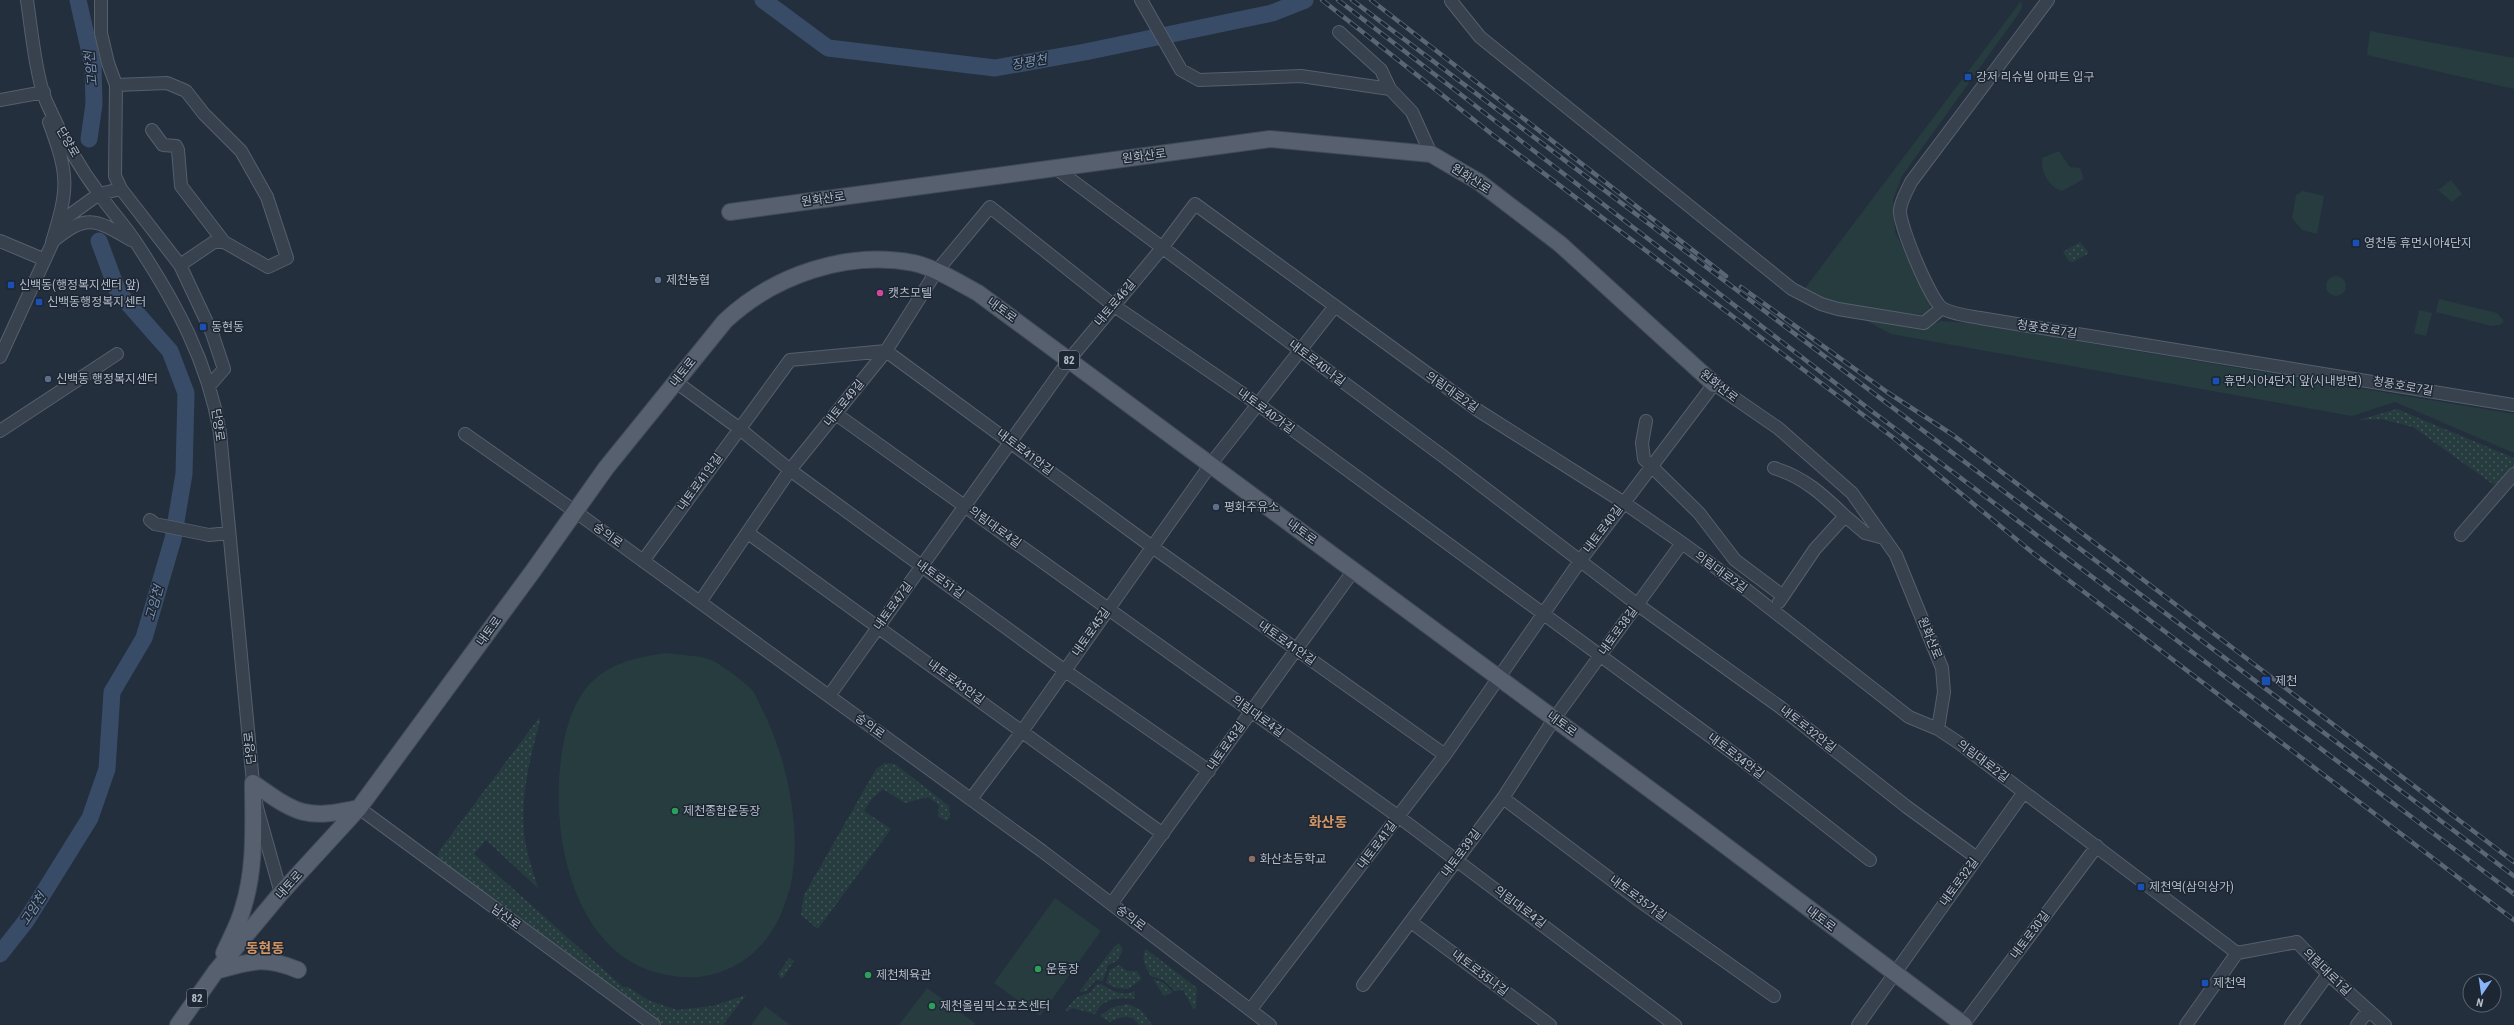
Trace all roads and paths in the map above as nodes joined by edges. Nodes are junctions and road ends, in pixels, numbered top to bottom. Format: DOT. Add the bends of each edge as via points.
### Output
graph roads {
  1 [pos="27,0"];
  2 [pos="101,0"];
  3 [pos="1141,0"];
  4 [pos="2048,0"];
  5 [pos="1451,1"];
  6 [pos="1339,32"];
  7 [pos="116,85"];
  8 [pos="1390,89"];
  9 [pos="44,96"];
  10 [pos="0,100"];
  11 [pos="152,130"];
  12 [pos="1431,154"];
  13 [pos="1054,167"];
  14 [pos="121,189"];
  15 [pos="99,194"];
  16 [pos="1195,204"];
  17 [pos="990,207"];
  18 [pos="730,212"];
  19 [pos="0,241"];
  20 [pos="52,242"];
  21 [pos="136,242"];
  22 [pos="224,242"];
  23 [pos="1162,248"];
  24 [pos="43,259"];
  25 [pos="180,265"];
  26 [pos="936,272"];
  27 [pos="1113,305"];
  28 [pos="1335,306"];
  29 [pos="1942,308"];
  30 [pos="886,351"];
  31 [pos="1301,351"];
  32 [pos="116,354"];
  33 [pos="0,357"];
  34 [pos="1069,360"];
  35 [pos="676,382"];
  36 [pos="1714,384"];
  37 [pos="210,385"];
  38 [pos="1259,405"];
  39 [pos="2514,405"];
  40 [pos="836,414"];
  41 [pos="1646,421"];
  42 [pos="740,429"];
  43 [pos="0,431"];
  44 [pos="465,434"];
  45 [pos="1011,440"];
  46 [pos="1211,464"];
  47 [pos="1650,467"];
  48 [pos="1774,468"];
  49 [pos="790,470"];
  50 [pos="2514,474"];
  51 [pos="1623,502"];
  52 [pos="965,505"];
  53 [pos="576,512"];
  54 [pos="1845,516"];
  55 [pos="153,522"];
  56 [pos="229,533"];
  57 [pos="748,533"];
  58 [pos="2461,535"];
  59 [pos="1884,538"];
  60 [pos="1682,543"];
  61 [pos="1151,546"];
  62 [pos="643,561"];
  63 [pos="1580,561"];
  64 [pos="923,566"];
  65 [pos="1354,570"];
  66 [pos="1783,596"];
  67 [pos="700,602"];
  68 [pos="1638,605"];
  69 [pos="1108,607"];
  70 [pos="1774,611"];
  71 [pos="1542,614"];
  72 [pos="878,627"];
  73 [pos="1295,649"];
  74 [pos="1600,656"];
  75 [pos="1064,670"];
  76 [pos="1498,678"];
  77 [pos="829,696"];
  78 [pos="1250,712"];
  79 [pos="1554,719"];
  80 [pos="1938,729"];
  81 [pos="1023,730"];
  82 [pos="1445,755"];
  83 [pos="1209,771"];
  84 [pos="253,783"];
  85 [pos="2024,792"];
  86 [pos="1503,798"];
  87 [pos="971,799"];
  88 [pos="359,808"];
  89 [pos="1399,817"];
  90 [pos="1163,834"];
  91 [pos="2097,846"];
  92 [pos="1976,858"];
  93 [pos="1457,860"];
  94 [pos="1870,860"];
  95 [pos="281,893"];
  96 [pos="1112,903"];
  97 [pos="1411,922"];
  98 [pos="2237,953"];
  99 [pos="298,970"];
  100 [pos="216,971"];
  101 [pos="1894,972"];
  102 [pos="2328,974"];
  103 [pos="1363,985"];
  104 [pos="1774,996"];
  105 [pos="1251,1009"];
  106 [pos="2368,1011"];
  107 [pos="178,1025"];
  108 [pos="654,1025"];
  109 [pos="1270,1025"];
  110 [pos="1550,1025"];
  111 [pos="1675,1025"];
  112 [pos="1858,1025"];
  113 [pos="1963,1025"];
  114 [pos="2186,1025"];
  115 [pos="2291,1025"];
  116 [pos="2357,1025"];
  117 [pos="2385,1025"];
  1 -- 9 [label="street, 단양로"];
  2 -- 7 [label="street" via="104,52"];
  3 -- 8 [label="street" via="1181,70 1199,80 1301,76"];
  4 -- 29 [label="street" via="1911,182 1904,197 1900,211 1902,226 1933,295"];
  5 -- 29 [label="street" via="1480,37 1792,289 1821,304 1838,309 1924,324"];
  6 -- 8 [label="street" via="1381,70"];
  7 -- 14 [label="street" via="116,176"];
  7 -- 22 [label="street" via="167,83 186,91 204,114 241,151 266,197 287,258 268,267"];
  8 -- 12 [label="street" via="1412,112"];
  9 -- 10 [label="street"];
  9 -- 15 [label="street, 단양로" via="60,131"];
  9 -- 20 [label="street" via="44,111 64,168 66,183 63,206"];
  11 -- 22 [label="street" via="163,145 176,146 181,186"];
  12 -- 13 [label="main road, 원화산로" via="1270,139"];
  12 -- 36 [label="main road, 원화산로" via="1479,182 1560,244"];
  13 -- 18 [label="main road, 원화산로"];
  13 -- 23 [label="street, 내토로40나길"];
  14 -- 15 [label="street"];
  14 -- 25 [label="street"];
  15 -- 20 [label="street" via="63,220"];
  15 -- 21 [label="street, 단양로"];
  16 -- 23 [label="street, 내토로46길"];
  16 -- 28 [label="street, 의림대로2길"];
  17 -- 26 [label="street, 내토로49길"];
  17 -- 27 [label="street, 내토로40가길"];
  19 -- 24 [label="street"];
  20 -- 21 [label="street" via="71,227 84,221 101,224"];
  20 -- 24 [label="street"];
  21 -- 37 [label="street, 단양로" via="181,318"];
  22 -- 25 [label="street" via="214,242"];
  23 -- 27 [label="street, 내토로46길"];
  23 -- 31 [label="street, 내토로40나길"];
  24 -- 33 [label="street"];
  25 -- 37 [label="street" via="212,333 224,369"];
  26 -- 30 [label="street, 내토로49길"];
  26 -- 34 [label="main road, 내토로 / 82" via="978,293"];
  26 -- 35 [label="main road, 내토로 / 82" via="915,263 883,259 855,260 817,269 777,284 746,301 725,321"];
  27 -- 34 [label="street, 내토로46길"];
  27 -- 38 [label="street, 내토로40가길"];
  28 -- 31 [label="street, 내토로45길"];
  28 -- 51 [label="street, 의림대로2길" via="1479,411"];
  29 -- 39 [label="street, 청풍호로7길" via="1980,318"];
  30 -- 40 [label="street, 내토로49길"];
  30 -- 42 [label="street, 내토로41안길" via="790,360"];
  30 -- 45 [label="street, 내토로41안길"];
  31 -- 38 [label="street, 내토로45길"];
  31 -- 63 [label="street, 내토로40나길"];
  32 -- 43 [label="street"];
  34 -- 45 [label="street, 내토로47길"];
  34 -- 46 [label="main road, 내토로 / 82"];
  35 -- 42 [label="street, 내토로51길"];
  35 -- 53 [label="main road, 내토로 / 82" via="606,468"];
  36 -- 47 [label="street, 내토로40길"];
  36 -- 59 [label="street, 원화산로" via="1778,428 1852,493"];
  37 -- 56 [label="street, 단양로" via="220,433"];
  38 -- 46 [label="street, 내토로45길"];
  38 -- 71 [label="street, 내토로40가길"];
  40 -- 49 [label="street, 내토로49길"];
  40 -- 52 [label="street, 의림대로4길"];
  41 -- 47 [label="street" via="1642,453"];
  42 -- 49 [label="street, 내토로51길"];
  42 -- 62 [label="street, 내토로41안길"];
  44 -- 53 [label="street, 숭의로"];
  45 -- 52 [label="street, 내토로47길"];
  45 -- 61 [label="street, 내토로41안길"];
  46 -- 61 [label="street, 내토로45길"];
  46 -- 65 [label="main road, 내토로 / 82"];
  47 -- 51 [label="street, 내토로40길"];
  47 -- 66 [label="street" via="1700,513 1735,560"];
  48 -- 54 [label="street" via="1794,474 1809,483"];
  49 -- 57 [label="street, 내토로49길"];
  49 -- 64 [label="street, 내토로51길"];
  50 -- 58 [label="street"];
  51 -- 60 [label="street, 의림대로2길"];
  51 -- 63 [label="street, 내토로40길"];
  52 -- 64 [label="street, 내토로47길"];
  52 -- 69 [label="street, 의림대로4길"];
  53 -- 62 [label="street, 숭의로"];
  53 -- 88 [label="main road, 내토로 / 82"];
  54 -- 59 [label="street" via="1865,533"];
  54 -- 66 [label="street" via="1815,549"];
  55 -- 56 [label="street" via="202,534"];
  56 -- 84 [label="street, 단양로"];
  57 -- 67 [label="street, 내토로49길"];
  57 -- 72 [label="street, 내토로43안길"];
  59 -- 80 [label="street, 원화산로" via="1896,555 1942,668 1944,692"];
  60 -- 68 [label="street, 내토로38길"];
  60 -- 70 [label="street, 의림대로2길"];
  61 -- 69 [label="street, 내토로45길"];
  61 -- 73 [label="street, 내토로41안길"];
  62 -- 67 [label="street, 숭의로"];
  63 -- 68 [label="street, 내토로40나길"];
  63 -- 71 [label="street, 내토로40길"];
  64 -- 72 [label="street, 내토로47길"];
  64 -- 75 [label="street, 내토로51길"];
  65 -- 73 [label="street, 내토로43길"];
  65 -- 76 [label="main road, 내토로 / 82"];
  66 -- 70 [label="street"];
  67 -- 77 [label="street, 숭의로"];
  68 -- 74 [label="street, 내토로38길"];
  68 -- 92 [label="street, 내토로32안길" via="1780,707"];
  69 -- 75 [label="street, 내토로45길"];
  69 -- 78 [label="street, 의림대로4길"];
  70 -- 80 [label="street, 의림대로2길" via="1909,717"];
  71 -- 74 [label="street, 내토로40가길"];
  71 -- 76 [label="street, 내토로40길"];
  72 -- 77 [label="street, 내토로47길"];
  72 -- 81 [label="street, 내토로43안길"];
  73 -- 78 [label="street, 내토로43길"];
  73 -- 82 [label="street, 내토로41안길"];
  74 -- 79 [label="street, 내토로38길"];
  74 -- 94 [label="street, 내토로34안길" via="1741,759"];
  75 -- 81 [label="street, 내토로45길"];
  75 -- 83 [label="street, 내토로51길"];
  76 -- 79 [label="main road, 내토로 / 82"];
  76 -- 82 [label="street, 내토로41길"];
  77 -- 87 [label="street, 숭의로"];
  78 -- 83 [label="street, 내토로43길"];
  78 -- 89 [label="street, 의림대로4길"];
  79 -- 86 [label="street, 내토로39길"];
  79 -- 101 [label="main road, 내토로 / 82"];
  80 -- 85 [label="street, 의림대로2길"];
  81 -- 87 [label="street, 내토로45길"];
  81 -- 90 [label="street, 내토로43안길"];
  82 -- 89 [label="street, 내토로41길"];
  83 -- 90 [label="street, 내토로43길"];
  84 -- 88 [label="main road" via="299,812 336,813"];
  84 -- 95 [label="street, 단양로" via="257,808"];
  84 -- 100 [label="main road" via="253,858 250,878 243,909"];
  85 -- 91 [label="street, 의림대로2길"];
  85 -- 92 [label="street, 내토로32길"];
  86 -- 93 [label="street, 내토로39길"];
  86 -- 104 [label="street, 내토로35가길"];
  87 -- 96 [label="street, 숭의로"];
  88 -- 95 [label="main road, 내토로 / 82"];
  88 -- 108 [label="street, 남산로"];
  89 -- 93 [label="street, 의림대로4길"];
  89 -- 105 [label="street, 내토로41길"];
  90 -- 96 [label="street, 내토로43길"];
  91 -- 98 [label="street, 의림대로2길"];
  91 -- 113 [label="street, 내토로30길"];
  92 -- 101 [label="street, 내토로32길"];
  93 -- 97 [label="street, 내토로39길"];
  93 -- 111 [label="street, 의림대로4길"];
  95 -- 100 [label="main road, 내토로 / 82"];
  96 -- 105 [label="street, 숭의로"];
  97 -- 103 [label="street, 내토로39길"];
  97 -- 110 [label="street, 내토로35나길"];
  98 -- 102 [label="street, 의림대로1길" via="2297,942"];
  98 -- 114 [label="street"];
  99 -- 100 [label="main road" via="264,960 252,960"];
  100 -- 107 [label="main road, 내토로 / 82"];
  101 -- 112 [label="street, 내토로32길"];
  101 -- 113 [label="main road, 내토로 / 82"];
  102 -- 106 [label="street, 의림대로1길"];
  102 -- 115 [label="street"];
  105 -- 109 [label="street, 숭의로"];
  106 -- 116 [label="street"];
  106 -- 117 [label="street, 의림대로1길"];
}
